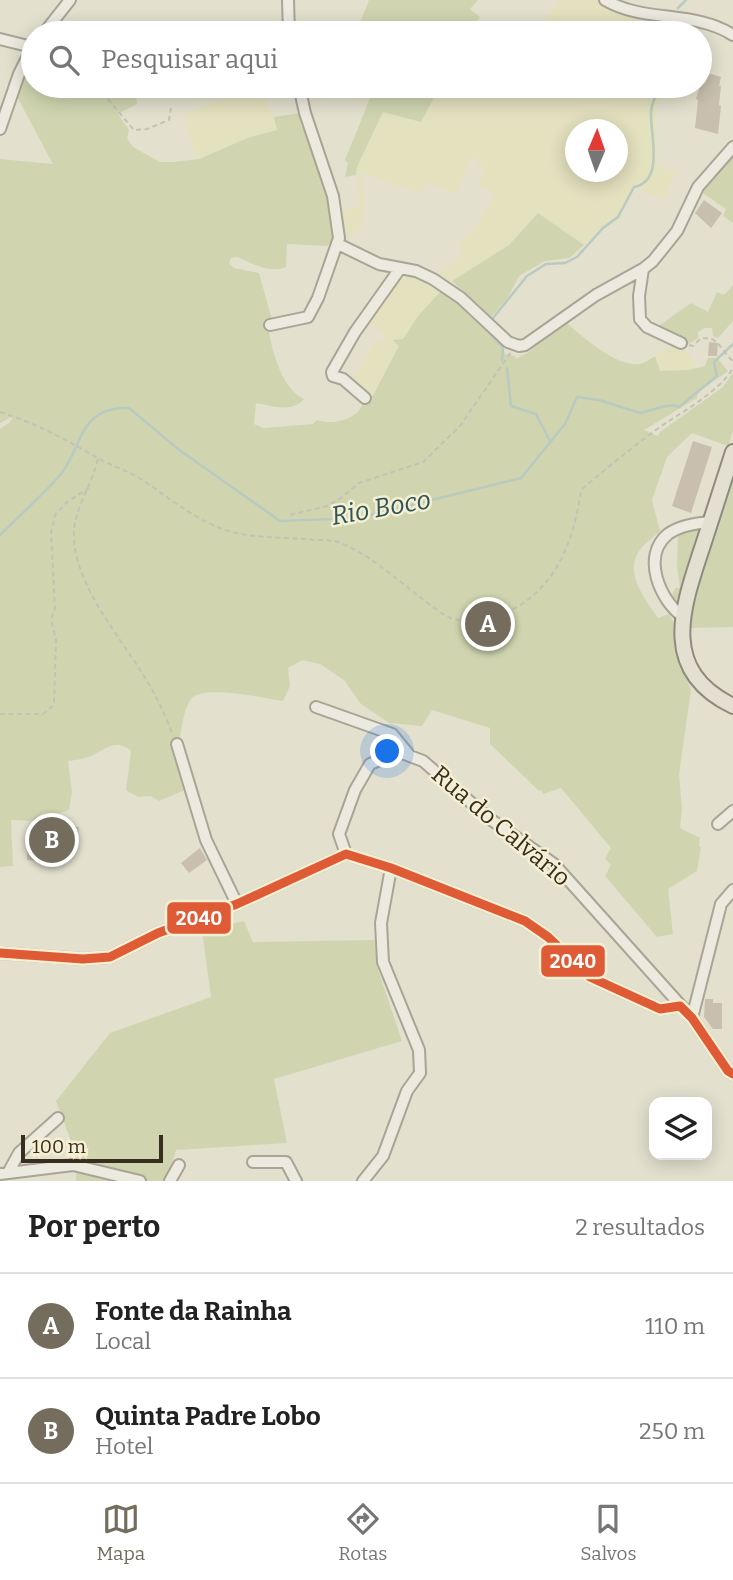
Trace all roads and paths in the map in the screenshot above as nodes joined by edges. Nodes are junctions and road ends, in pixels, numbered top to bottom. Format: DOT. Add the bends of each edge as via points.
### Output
graph roads {
  1 [pos="70,0"];
  2 [pos="288,0"];
  3 [pos="605,0"];
  4 [pos="53,21"];
  5 [pos="289,21"];
  6 [pos="699,21"];
  7 [pos="712,24"];
  8 [pos="733,35"];
  9 [pos="0,39"];
  10 [pos="21,44"];
  11 [pos="21,70"];
  12 [pos="107,98"];
  13 [pos="302,98"];
  14 [pos="171,108"];
  15 [pos="0,129"];
  16 [pos="733,147"];
  17 [pos="338,244"];
  18 [pos="643,269"];
  19 [pos="399,270"];
  20 [pos="270,325"];
  21 [pos="681,343"];
  22 [pos="514,345"];
  23 [pos="733,361"];
  24 [pos="733,368"];
  25 [pos="365,398"];
  26 [pos="0,412"];
  27 [pos="733,452"];
  28 [pos="98,458"];
  29 [pos="89,488"];
  30 [pos="290,514"];
  31 [pos="710,522"];
  32 [pos="682,616"];
  33 [pos="733,706"];
  34 [pos="316,707"];
  35 [pos="0,714"];
  36 [pos="177,744"];
  37 [pos="411,757"];
  38 [pos="733,811"];
  39 [pos="718,824"];
  40 [pos="346,855"];
  41 [pos="391,868"];
  42 [pos="733,890"];
  43 [pos="237,904"];
  44 [pos="0,953"];
  45 [pos="680,1006"];
  46 [pos="692,1018"];
  47 [pos="733,1074"];
  48 [pos="58,1118"];
  49 [pos="253,1161"];
  50 [pos="178,1165"];
  51 [pos="4,1173"];
  52 [pos="140,1181"];
  53 [pos="170,1181"];
  54 [pos="296,1181"];
  55 [pos="363,1181"];
  1 -- 4 [label="street"];
  2 -- 5 [label="street"];
  3 -- 6 [label="street" via="631,10"];
  7 -- 8 [label="street"];
  9 -- 10 [label="street"];
  11 -- 15 [label="street"];
  12 -- 14 [label="path" via="134,130 169,120"];
  13 -- 17 [label="street" via="333,196"];
  16 -- 18 [label="street" via="698,187 677,231"];
  17 -- 19 [label="street"];
  17 -- 20 [label="street" via="308,317"];
  18 -- 21 [label="street" via="640,319"];
  18 -- 22 [label="street" via="596,295 525,345"];
  19 -- 22 [label="street" via="416,271 448,288"];
  19 -- 25 [label="street" via="332,372"];
  21 -- 23 [label="path" via="693,346 707,337 719,342"];
  22 -- 30 [label="path" via="471,412 423,462 359,483 327,506"];
  24 -- 28 [label="path" via="581,490 576,521 543,588 512,611 473,622 451,618 384,568 338,542 225,530 130,472"];
  26 -- 28 [label="path" via="49,430"];
  27 -- 31 [label="main road"];
  28 -- 29 [label="path"];
  29 -- 35 [label="path" via="55,515 51,533 54,705 43,714"];
  29 -- 36 [label="path" via="75,529 87,589 144,676"];
  31 -- 32 [label="main road"];
  31 -- 32 [label="street" via="670,533 657,554 660,587"];
  32 -- 33 [label="main road" via="686,657 699,680"];
  34 -- 37 [label="street" via="392,734"];
  36 -- 43 [label="street" via="206,840"];
  37 -- 40 [label="street, Rua do Calvário" via="399,752 370,764 355,789 339,834"];
  37 -- 45 [label="street, Rua do Calvário" via="423,761 554,864"];
  38 -- 39 [label="street"];
  40 -- 41 [label="street"];
  40 -- 43 [label="street"];
  41 -- 45 [label="street" via="525,921 590,977 660,1009"];
  41 -- 55 [label="street" via="381,923 383,962 419,1050 420,1073 407,1091 383,1156"];
  42 -- 46 [label="street" via="721,904"];
  43 -- 44 [label="street" via="158,933 110,957"];
  45 -- 46 [label="street, Rua do Calvário"];
  46 -- 47 [label="street, Rua do Calvário"];
  48 -- 51 [label="street"];
  49 -- 54 [label="street" via="286,1162"];
  50 -- 53 [label="street"];
  51 -- 52 [label="street" via="73,1165"];
}
